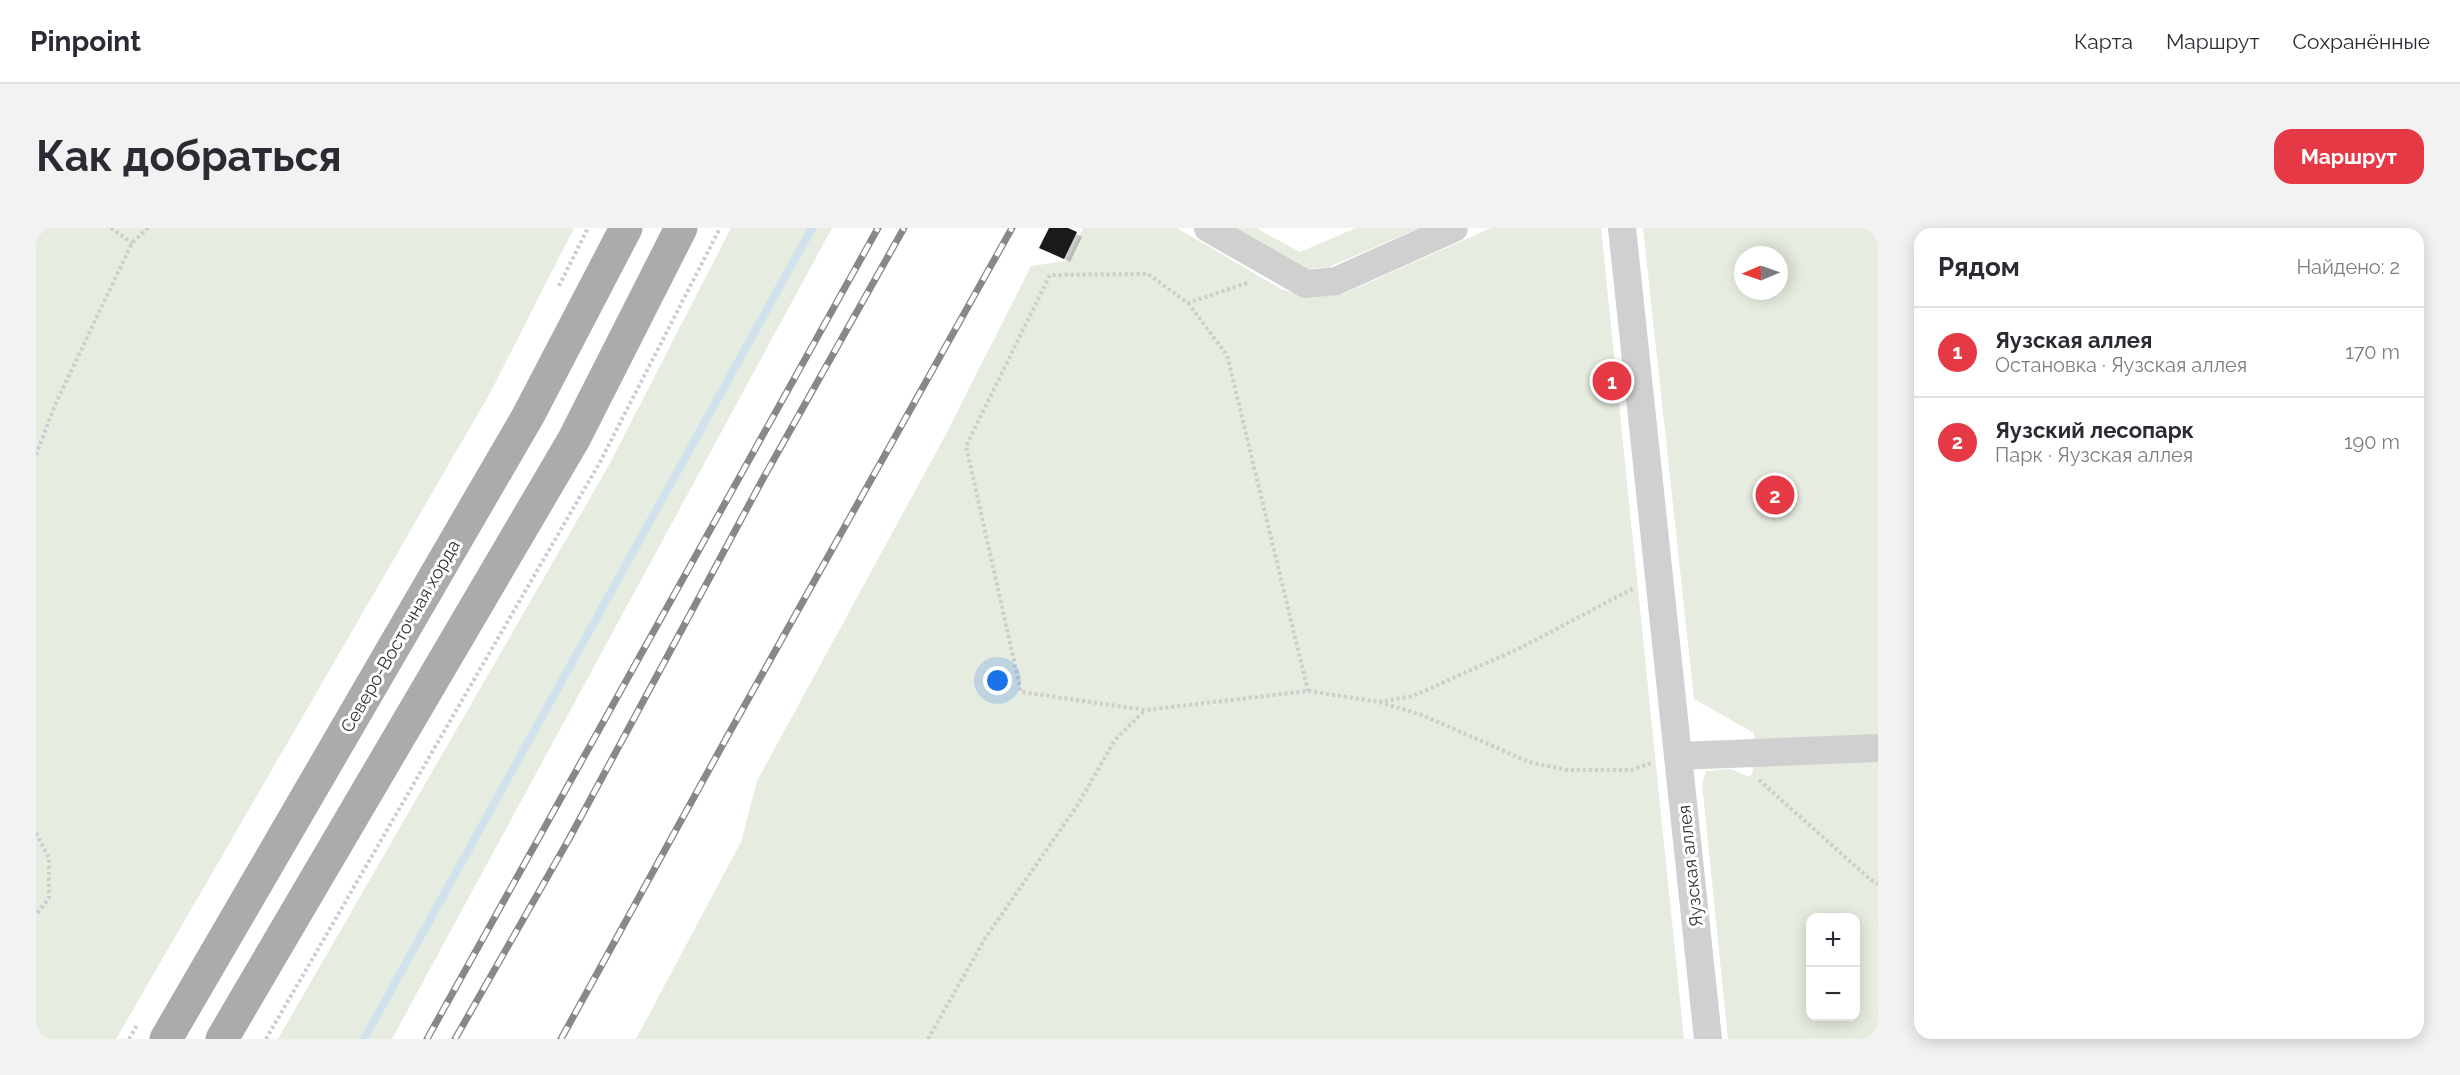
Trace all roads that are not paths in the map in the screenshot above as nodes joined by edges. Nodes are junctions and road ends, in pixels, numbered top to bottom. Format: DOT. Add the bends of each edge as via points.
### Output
graph roads {
  1 [pos="626,228"];
  2 [pos="681,228"];
  3 [pos="1208,228"];
  4 [pos="1454,228"];
  5 [pos="1622,228"];
  6 [pos="1878,748"];
  7 [pos="1678,756"];
  8 [pos="166,1039"];
  9 [pos="222,1039"];
  10 [pos="1708,1039"];
  1 -- 8 [label="main road, Северо-Восточная хорда" via="528,416"];
  2 -- 9 [label="main road" via="574,439"];
  3 -- 4 [label="street" via="1306,284 1336,281"];
  5 -- 7 [label="street, Яузская аллея"];
  6 -- 7 [label="street"];
  7 -- 10 [label="street, Яузская аллея"];
}
